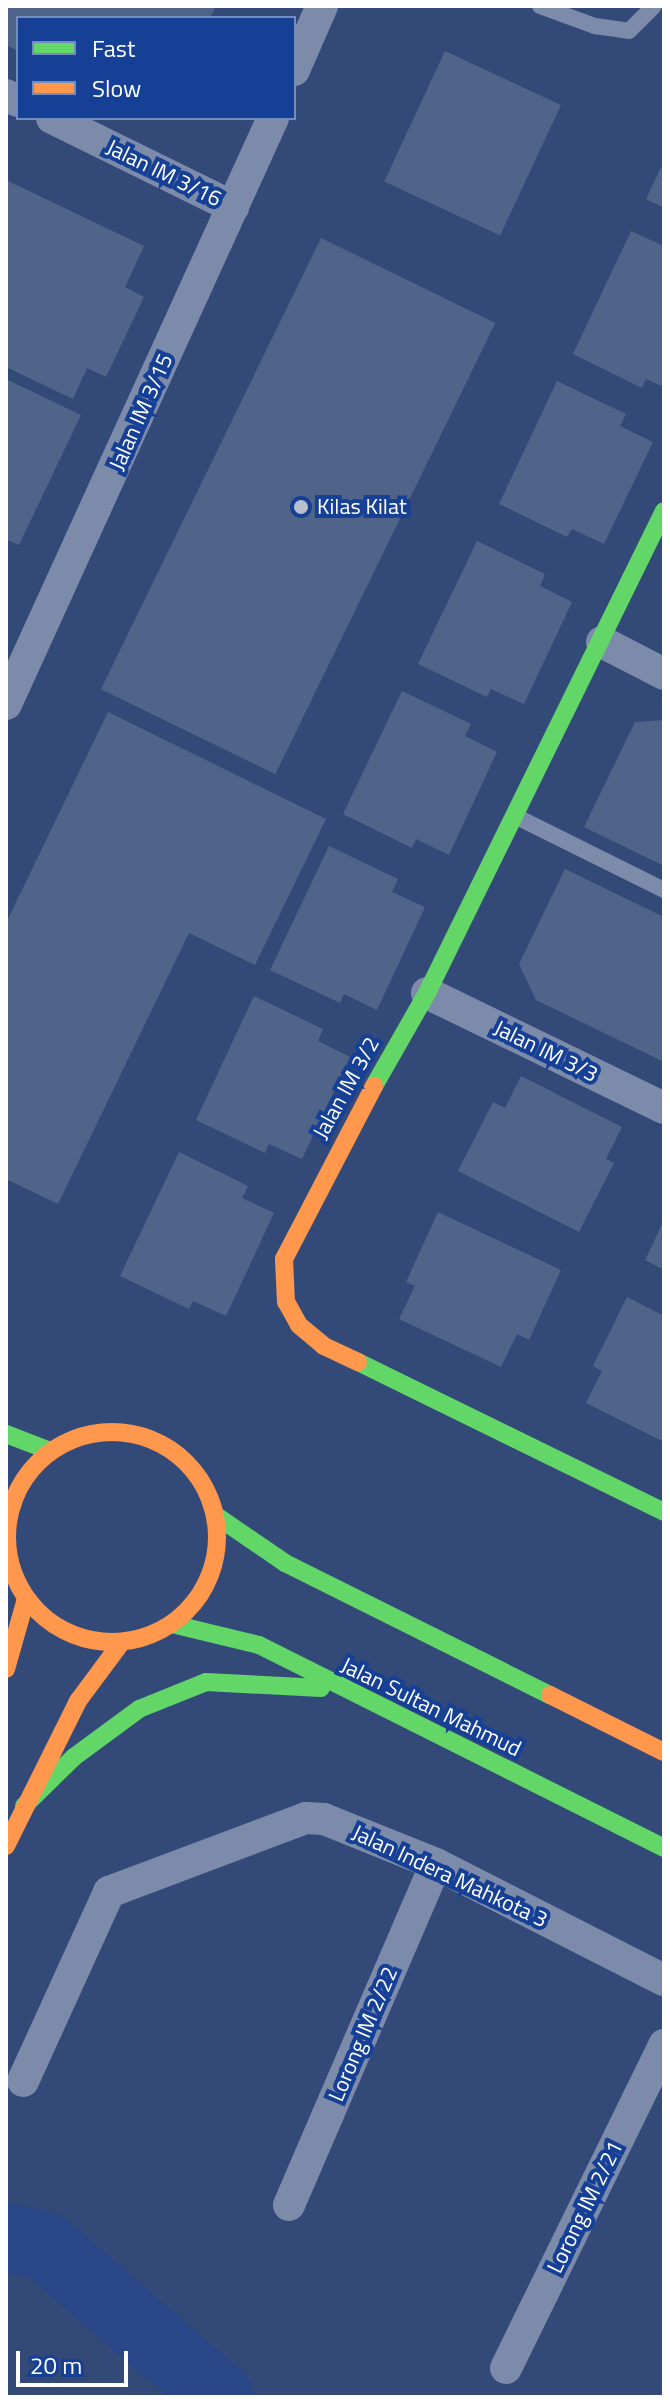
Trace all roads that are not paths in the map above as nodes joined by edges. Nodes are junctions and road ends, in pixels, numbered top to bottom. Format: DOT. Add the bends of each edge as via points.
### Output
graph roads {
  1 [pos="322,6"];
  2 [pos="540,6"];
  3 [pos="654,6"];
  4 [pos="296,65"];
  5 [pos="56,120"];
  6 [pos="272,120"];
  7 [pos="233,207"];
  8 [pos="664,511"];
  9 [pos="602,642"];
  10 [pos="18,650"];
  11 [pos="664,674"];
  12 [pos="6,704"];
  13 [pos="514,815"];
  14 [pos="664,890"];
  15 [pos="427,993"];
  16 [pos="664,1108"];
  17 [pos="6,1434"];
  18 [pos="50,1451"];
  19 [pos="664,1512"];
  20 [pos="215,1515"];
  21 [pos="6,1547"];
  22 [pos="26,1599"];
  23 [pos="172,1624"];
  24 [pos="121,1643"];
  25 [pos="6,1669"];
  26 [pos="347,1692"];
  27 [pos="664,1752"];
  28 [pos="24,1806"];
  29 [pos="6,1846"];
  30 [pos="664,1848"];
  31 [pos="436,1864"];
  32 [pos="664,1980"];
  33 [pos="664,2045"];
  34 [pos="23,2081"];
  35 [pos="289,2205"];
  36 [pos="506,2368"];
  1 -- 4 [label="street"];
  2 -- 3 [label="lane" via="595,26 629,31"];
  5 -- 7 [label="street, Jalan IM 3/16"];
  6 -- 7 [label="street, Jalan IM 3/15"];
  7 -- 10 [label="street, Jalan IM 3/15"];
  8 -- 9 [label="main road, Jalan IM 3/2"];
  9 -- 11 [label="street"];
  9 -- 13 [label="main road, Jalan IM 3/2"];
  10 -- 12 [label="street, Jalan IM 3/15"];
  13 -- 14 [label="lane"];
  13 -- 15 [label="main road, Jalan IM 3/2"];
  15 -- 16 [label="street, Jalan IM 3/3"];
  15 -- 19 [label="main road, Jalan IM 3/2" via="312,1197 284,1259 286,1302 299,1325 324,1346"];
  17 -- 18 [label="main road"];
  18 -- 20 [label="main road" via="92,1434 116,1431 150,1438 187,1464 202,1482"];
  18 -- 21 [label="main road" via="24,1477 10,1510"];
  20 -- 23 [label="main road" via="217,1545 210,1576 195,1603"];
  20 -- 27 [label="main road" via="285,1563"];
  21 -- 22 [label="main road"];
  22 -- 24 [label="main road" via="51,1624"];
  22 -- 25 [label="main road"];
  23 -- 24 [label="main road"];
  23 -- 26 [label="main road, Jalan Sultan Mahmud" via="259,1645"];
  24 -- 28 [label="main road" via="78,1701"];
  26 -- 28 [label="main road" via="279,1682 206,1682 139,1709 74,1757"];
  26 -- 30 [label="main road, Jalan Sultan Mahmud"];
  28 -- 29 [label="main road"];
  31 -- 32 [label="street, Jalan Indera Mahkota 3"];
  31 -- 34 [label="street, Jalan Indera Mahkota 3" via="333,1822 306,1818 109,1892"];
  31 -- 35 [label="street, Lorong IM 2/22"];
  33 -- 36 [label="street, Lorong IM 2/21"];
}
